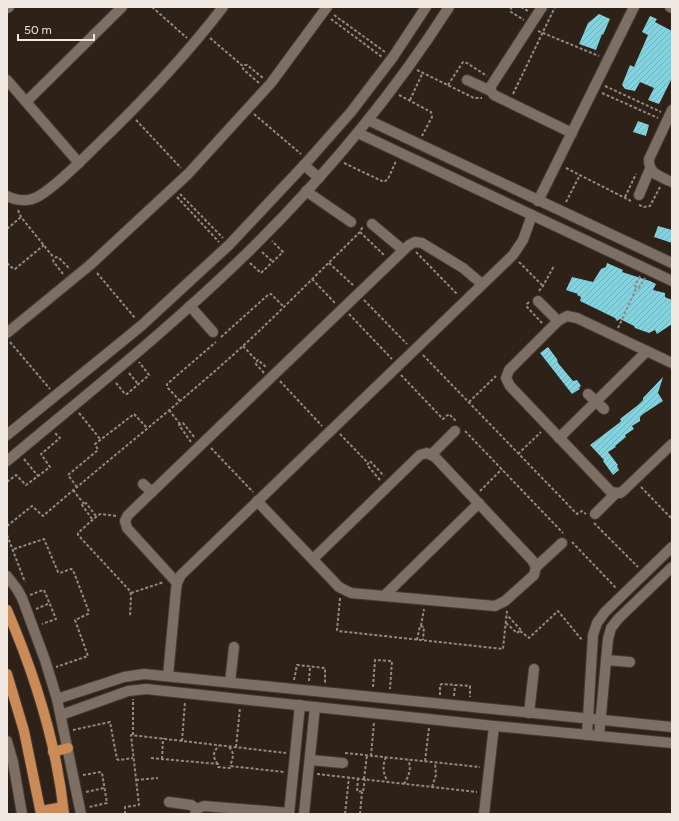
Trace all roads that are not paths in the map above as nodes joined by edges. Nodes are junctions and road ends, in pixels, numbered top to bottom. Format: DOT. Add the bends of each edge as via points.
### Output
graph roads {
  1 [pos="122,7"];
  2 [pos="223,7"];
  3 [pos="426,7"];
  4 [pos="449,7"];
  5 [pos="542,7"];
  6 [pos="634,7"];
  7 [pos="325,10"];
  8 [pos="7,80"];
  9 [pos="467,80"];
  10 [pos="492,92"];
  11 [pos="26,102"];
  12 [pos="669,116"];
  13 [pos="368,120"];
  14 [pos="358,133"];
  15 [pos="572,133"];
  16 [pos="79,163"];
  17 [pos="306,163"];
  18 [pos="650,169"];
  19 [pos="319,178"];
  20 [pos="668,181"];
  21 [pos="306,191"];
  22 [pos="639,194"];
  23 [pos="10,198"];
  24 [pos="538,201"];
  25 [pos="532,215"];
  26 [pos="351,222"];
  27 [pos="368,224"];
  28 [pos="605,232"];
  29 [pos="599,246"];
  30 [pos="406,247"];
  31 [pos="672,263"];
  32 [pos="672,281"];
  33 [pos="482,284"];
  34 [pos="538,301"];
  35 [pos="190,306"];
  36 [pos="558,321"];
  37 [pos="213,332"];
  38 [pos="7,334"];
  39 [pos="647,351"];
  40 [pos="672,363"];
  41 [pos="588,394"];
  42 [pos="596,401"];
  43 [pos="604,409"];
  44 [pos="455,431"];
  45 [pos="7,435"];
  46 [pos="559,438"];
  47 [pos="672,444"];
  48 [pos="432,454"];
  49 [pos="7,461"];
  50 [pos="142,484"];
  51 [pos="152,492"];
  52 [pos="615,494"];
  53 [pos="258,500"];
  54 [pos="476,500"];
  55 [pos="595,514"];
  56 [pos="562,543"];
  57 [pos="672,547"];
  58 [pos="313,559"];
  59 [pos="536,567"];
  60 [pos="670,572"];
  61 [pos="645,573"];
  62 [pos="7,576"];
  63 [pos="175,581"];
  64 [pos="656,582"];
  65 [pos="384,596"];
  66 [pos="7,610"];
  67 [pos="234,647"];
  68 [pos="606,660"];
  69 [pos="630,662"];
  70 [pos="534,669"];
  71 [pos="7,674"];
  72 [pos="168,676"];
  73 [pos="234,683"];
  74 [pos="57,699"];
  75 [pos="239,699"];
  76 [pos="300,705"];
  77 [pos="315,707"];
  78 [pos="530,713"];
  79 [pos="61,715"];
  80 [pos="588,718"];
  81 [pos="601,720"];
  82 [pos="494,726"];
  83 [pos="672,726"];
  84 [pos="587,735"];
  85 [pos="599,736"];
  86 [pos="7,741"];
  87 [pos="672,743"];
  88 [pos="68,748"];
  89 [pos="53,752"];
  90 [pos="310,760"];
  91 [pos="343,763"];
  92 [pos="169,802"];
  93 [pos="64,810"];
  94 [pos="81,811"];
  95 [pos="196,811"];
  96 [pos="41,812"];
  97 [pos="22,814"];
  98 [pos="289,814"];
  99 [pos="304,814"];
  100 [pos="484,814"];
  1 -- 11 [label="street"];
  2 -- 16 [label="street" via="194,44 130,114"];
  3 -- 17 [label="street" via="391,60 351,112"];
  4 -- 13 [label="street"];
  5 -- 10 [label="street" via="491,86"];
  6 -- 15 [label="street"];
  7 -- 38 [label="street" via="268,86 188,174 90,264"];
  8 -- 11 [label="street"];
  9 -- 10 [label="street"];
  10 -- 15 [label="street"];
  11 -- 16 [label="street"];
  12 -- 18 [label="street" via="648,160"];
  13 -- 14 [label="street"];
  13 -- 24 [label="street"];
  14 -- 19 [label="street"];
  14 -- 25 [label="street"];
  15 -- 24 [label="street"];
  16 -- 23 [label="street" via="38,197 26,200"];
  17 -- 19 [label="street"];
  17 -- 45 [label="street" via="227,247 141,326"];
  18 -- 20 [label="street"];
  18 -- 22 [label="street"];
  19 -- 21 [label="street"];
  21 -- 26 [label="street"];
  21 -- 35 [label="street" via="244,256"];
  24 -- 28 [label="street"];
  25 -- 29 [label="street"];
  25 -- 33 [label="street" via="523,240 513,255"];
  27 -- 30 [label="street"];
  28 -- 29 [label="street"];
  28 -- 31 [label="street"];
  29 -- 32 [label="street"];
  30 -- 33 [label="street" via="415,242 422,243 463,268"];
  30 -- 51 [label="street"];
  33 -- 53 [label="street"];
  34 -- 36 [label="street"];
  35 -- 37 [label="street"];
  35 -- 49 [label="street"];
  36 -- 39 [label="street" via="572,316"];
  36 -- 46 [label="street" via="506,378 510,386"];
  39 -- 40 [label="street"];
  39 -- 42 [label="street"];
  41 -- 42 [label="street"];
  42 -- 43 [label="street"];
  42 -- 46 [label="street"];
  44 -- 48 [label="street"];
  46 -- 52 [label="street"];
  47 -- 52 [label="street" via="623,491"];
  48 -- 54 [label="street"];
  48 -- 58 [label="street" via="427,452 420,455"];
  50 -- 51 [label="street"];
  51 -- 63 [label="street" via="125,521 127,528"];
  52 -- 55 [label="street"];
  53 -- 58 [label="street"];
  53 -- 63 [label="street"];
  54 -- 59 [label="street"];
  54 -- 65 [label="street"];
  56 -- 59 [label="street"];
  57 -- 61 [label="street"];
  58 -- 65 [label="street" via="341,588 350,593"];
  59 -- 65 [label="street" via="534,575 502,604 494,606"];
  60 -- 64 [label="street"];
  61 -- 64 [label="street"];
  61 -- 80 [label="street" via="622,594 597,623 593,635"];
  62 -- 74 [label="street" via="17,589 28,612"];
  63 -- 72 [label="street"];
  64 -- 68 [label="street" via="614,623 609,633"];
  66 -- 89 [label="main road" via="32,674"];
  67 -- 73 [label="street"];
  68 -- 69 [label="street"];
  68 -- 81 [label="street"];
  70 -- 78 [label="street"];
  71 -- 96 [label="main road" via="24,731"];
  72 -- 73 [label="street"];
  72 -- 74 [label="street" via="129,675"];
  73 -- 75 [label="street"];
  73 -- 78 [label="street"];
  74 -- 79 [label="street"];
  75 -- 76 [label="street"];
  75 -- 79 [label="street" via="146,689 134,690"];
  76 -- 77 [label="street"];
  76 -- 98 [label="street"];
  77 -- 82 [label="street"];
  77 -- 90 [label="street"];
  78 -- 80 [label="street"];
  79 -- 88 [label="street"];
  80 -- 81 [label="street"];
  80 -- 84 [label="street"];
  81 -- 83 [label="street"];
  81 -- 85 [label="street"];
  82 -- 84 [label="street"];
  82 -- 100 [label="street"];
  84 -- 85 [label="street"];
  85 -- 87 [label="street"];
  86 -- 97 [label="street"];
  88 -- 89 [label="main road"];
  88 -- 94 [label="street"];
  89 -- 93 [label="main road"];
  90 -- 91 [label="street"];
  90 -- 99 [label="street"];
  92 -- 95 [label="street" via="191,805"];
  93 -- 96 [label="main road"];
  95 -- 98 [label="street" via="204,806"];
}
